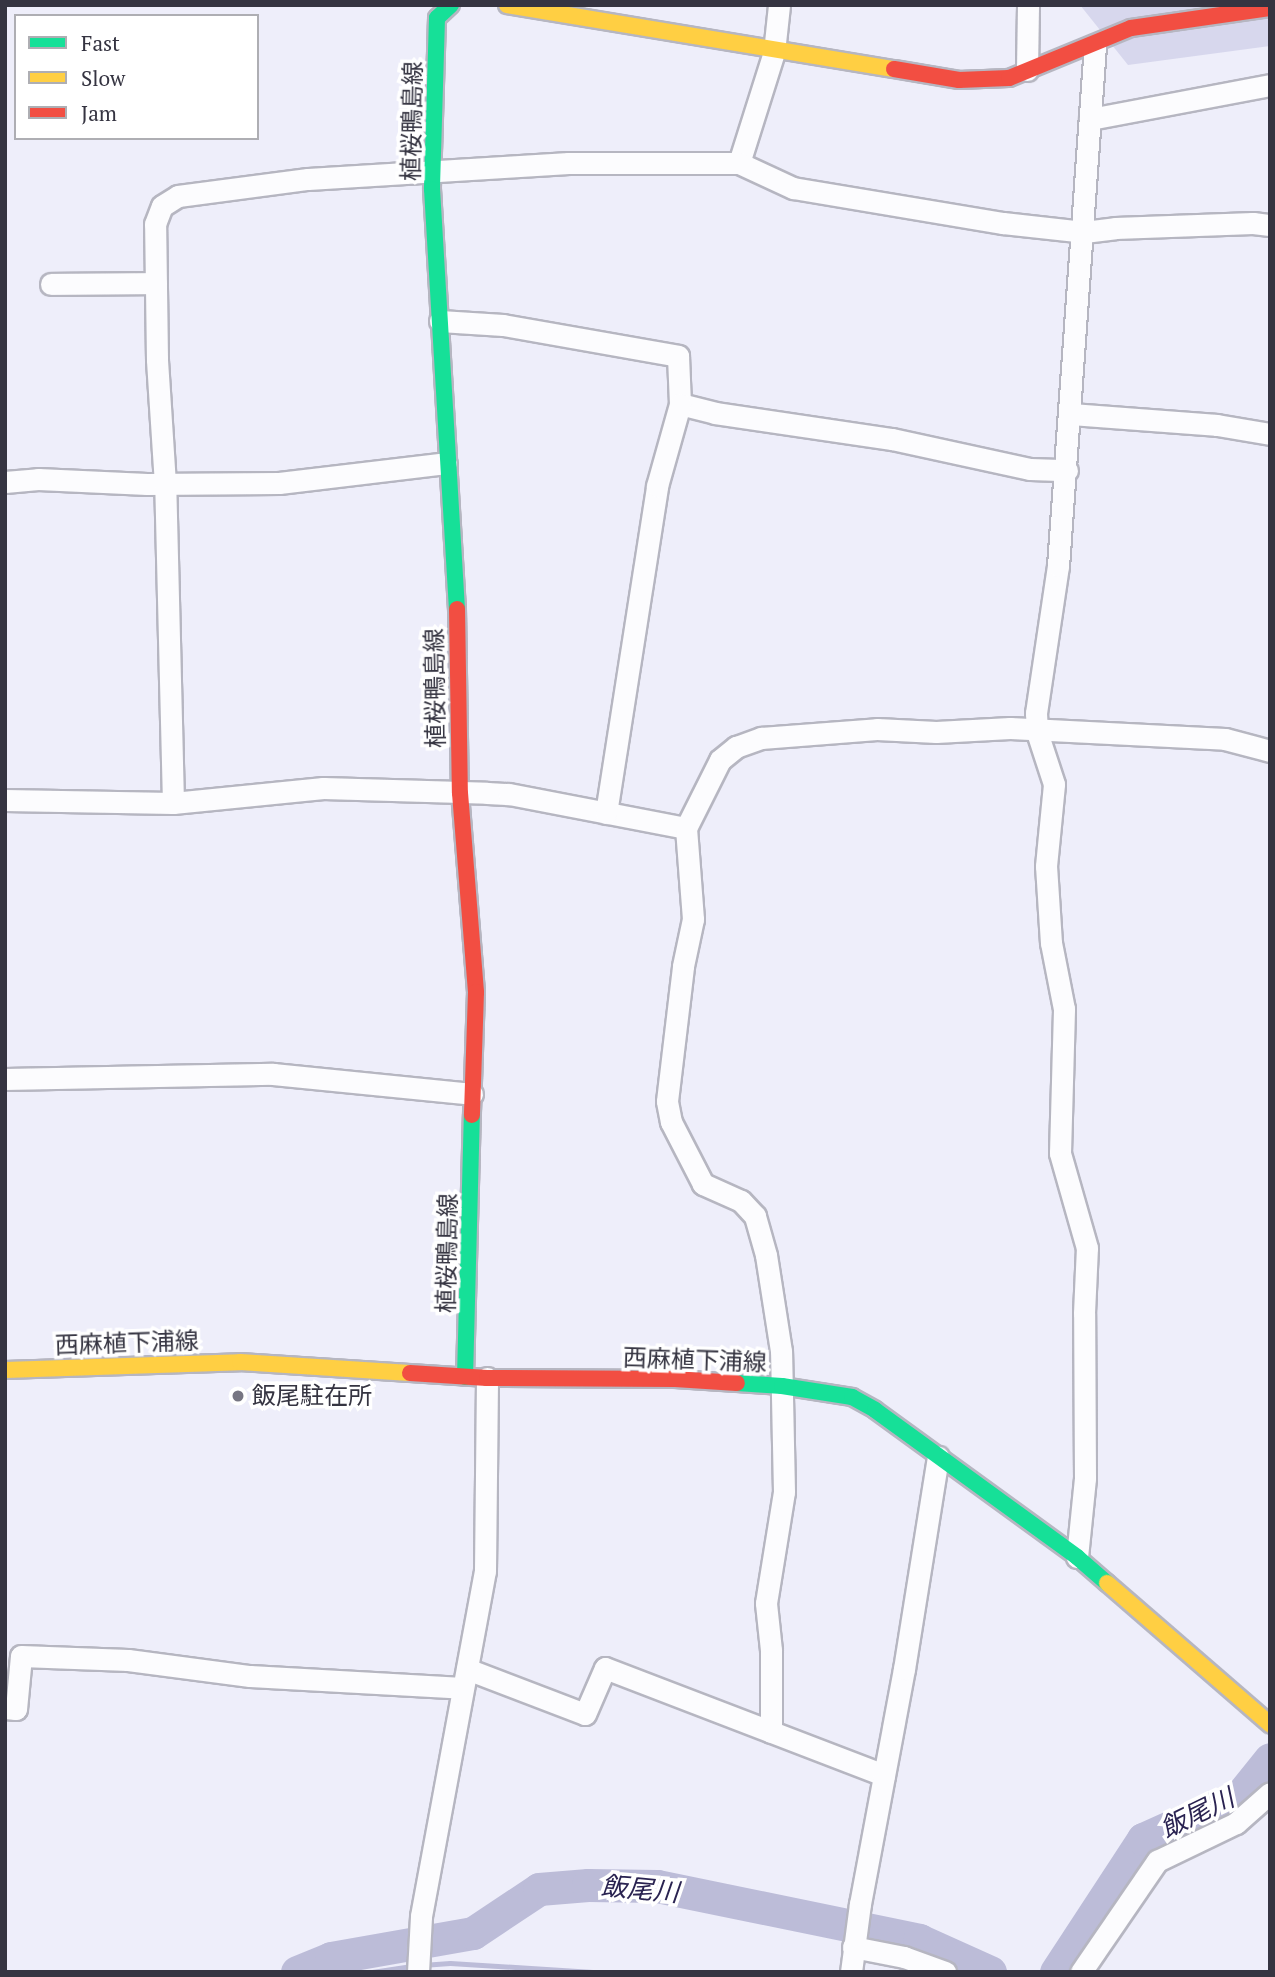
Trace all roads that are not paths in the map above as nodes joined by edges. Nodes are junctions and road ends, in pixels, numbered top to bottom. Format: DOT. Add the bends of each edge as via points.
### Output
graph roads {
  1 [pos="507,5"];
  2 [pos="779,5"];
  3 [pos="1028,5"];
  4 [pos="448,6"];
  5 [pos="1270,8"];
  6 [pos="1095,45"];
  7 [pos="774,52"];
  8 [pos="1027,70"];
  9 [pos="1270,85"];
  10 [pos="1090,119"];
  11 [pos="739,163"];
  12 [pos="432,172"];
  13 [pos="1270,225"];
  14 [pos="1084,232"];
  15 [pos="156,283"];
  16 [pos="51,284"];
  17 [pos="440,321"];
  18 [pos="680,404"];
  19 [pos="1071,414"];
  20 [pos="1270,434"];
  21 [pos="446,463"];
  22 [pos="1067,470"];
  23 [pos="5,482"];
  24 [pos="165,484"];
  25 [pos="1037,732"];
  26 [pos="1270,751"];
  27 [pos="460,793"];
  28 [pos="5,800"];
  29 [pos="173,803"];
  30 [pos="606,813"];
  31 [pos="686,828"];
  32 [pos="5,1079"];
  33 [pos="472,1094"];
  34 [pos="5,1370"];
  35 [pos="465,1377"];
  36 [pos="486,1378"];
  37 [pos="782,1386"];
  38 [pos="938,1457"];
  39 [pos="1077,1557"];
  40 [pos="465,1678"];
  41 [pos="5,1708"];
  42 [pos="1268,1719"];
  43 [pos="771,1732"];
  44 [pos="884,1775"];
  45 [pos="1270,1793"];
  46 [pos="853,1947"];
  47 [pos="419,1960"];
  48 [pos="851,1972"];
  49 [pos="945,1972"];
  50 [pos="1080,1972"];
  1 -- 7 [label="main road"];
  2 -- 7 [label="street"];
  3 -- 8 [label="street"];
  4 -- 12 [label="main road, 植桜鴨島線" via="437,27"];
  5 -- 6 [label="main road" via="1131,28"];
  6 -- 8 [label="main road"];
  6 -- 10 [label="street"];
  7 -- 8 [label="main road" via="959,80 1009,78"];
  7 -- 11 [label="street"];
  9 -- 10 [label="street"];
  10 -- 14 [label="street"];
  11 -- 12 [label="street" via="569,163"];
  11 -- 14 [label="street" via="793,188"];
  12 -- 15 [label="street" via="308,180 178,196 162,206 155,224"];
  12 -- 17 [label="main road, 植桜鴨島線"];
  13 -- 14 [label="street"];
  14 -- 19 [label="street"];
  15 -- 16 [label="street"];
  15 -- 24 [label="street"];
  17 -- 18 [label="street" via="503,325 678,356"];
  17 -- 21 [label="main road, 植桜鴨島線"];
  18 -- 22 [label="street" via="892,439 1030,469"];
  18 -- 30 [label="street" via="657,485"];
  19 -- 20 [label="street" via="1217,425"];
  19 -- 22 [label="street"];
  21 -- 24 [label="street" via="279,482"];
  21 -- 27 [label="main road, 植桜鴨島線" via="456,557"];
  22 -- 25 [label="street"];
  23 -- 24 [label="street"];
  24 -- 29 [label="street"];
  25 -- 26 [label="street" via="1225,739"];
  25 -- 31 [label="street" via="877,729 761,738 736,747 720,760"];
  25 -- 39 [label="street" via="1054,784 1046,866 1051,943 1064,1010 1060,1153 1087,1248 1085,1478"];
  27 -- 29 [label="street" via="323,788"];
  27 -- 30 [label="street" via="509,794"];
  27 -- 33 [label="main road, 植桜鴨島線" via="476,992"];
  28 -- 29 [label="street"];
  30 -- 31 [label="street"];
  31 -- 37 [label="street" via="692,919 667,1101 671,1122 703,1184 741,1201 755,1216 774,1298"];
  32 -- 33 [label="street" via="273,1074"];
  33 -- 35 [label="main road, 植桜鴨島線"];
  34 -- 35 [label="main road, 西麻植下浦線" via="240,1362"];
  35 -- 36 [label="main road, 西麻植下浦線"];
  36 -- 37 [label="main road, 西麻植下浦線" via="675,1379"];
  36 -- 40 [label="street" via="485,1571"];
  37 -- 38 [label="main road, 西麻植下浦線" via="852,1397"];
  37 -- 43 [label="street" via="784,1492 766,1603"];
  38 -- 39 [label="main road, 西麻植下浦線"];
  38 -- 44 [label="street"];
  39 -- 42 [label="main road, 西麻植下浦線"];
  40 -- 41 [label="street" via="250,1676 128,1660 21,1656 16,1709"];
  40 -- 43 [label="street" via="585,1714 605,1668"];
  40 -- 47 [label="street" via="421,1916"];
  43 -- 44 [label="street"];
  44 -- 46 [label="street"];
  45 -- 50 [label="street" via="1236,1823 1157,1861"];
  46 -- 48 [label="street"];
  46 -- 49 [label="street" via="904,1957"];
}
